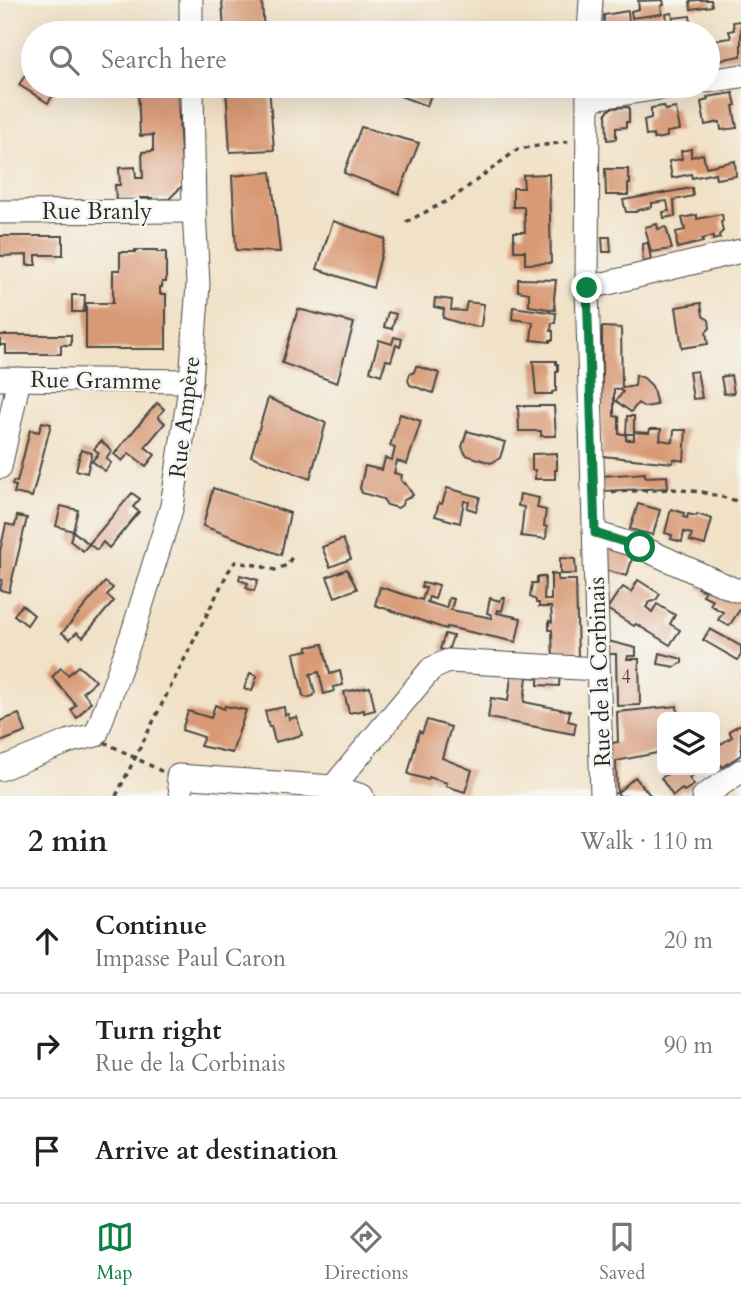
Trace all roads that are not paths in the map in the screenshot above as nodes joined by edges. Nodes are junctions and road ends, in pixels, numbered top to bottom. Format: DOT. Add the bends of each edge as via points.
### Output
graph roads {
  1 [pos="191,0"];
  2 [pos="191,21"];
  3 [pos="741,76"];
  4 [pos="720,79"];
  5 [pos="192,98"];
  6 [pos="588,98"];
  7 [pos="194,211"];
  8 [pos="0,212"];
  9 [pos="741,251"];
  10 [pos="587,288"];
  11 [pos="9,379"];
  12 [pos="191,381"];
  13 [pos="0,467"];
  14 [pos="595,533"];
  15 [pos="741,590"];
  16 [pos="598,668"];
  17 [pos="0,769"];
  18 [pos="741,771"];
  19 [pos="176,782"];
  20 [pos="333,787"];
  21 [pos="362,796"];
  22 [pos="602,796"];
  23 [pos="704,796"];
  1 -- 2 [label="street"];
  3 -- 4 [label="street"];
  5 -- 7 [label="street, Rue Ampère"];
  6 -- 10 [label="street, Rue de la Corbinais"];
  7 -- 8 [label="street, Rue Branly"];
  7 -- 12 [label="street, Rue Ampère" via="198,284"];
  9 -- 10 [label="street"];
  10 -- 14 [label="street, Rue de la Corbinais"];
  11 -- 12 [label="street, Rue Gramme"];
  11 -- 13 [label="street"];
  12 -- 17 [label="street, Rue Ampère" via="172,506 100,738 70,741"];
  14 -- 15 [label="street"];
  14 -- 16 [label="street, Rue de la Corbinais"];
  16 -- 20 [label="street" via="449,661 431,669"];
  16 -- 22 [label="street, Rue de la Corbinais"];
  18 -- 23 [label="street"];
  19 -- 20 [label="street"];
  20 -- 21 [label="street"];
}
